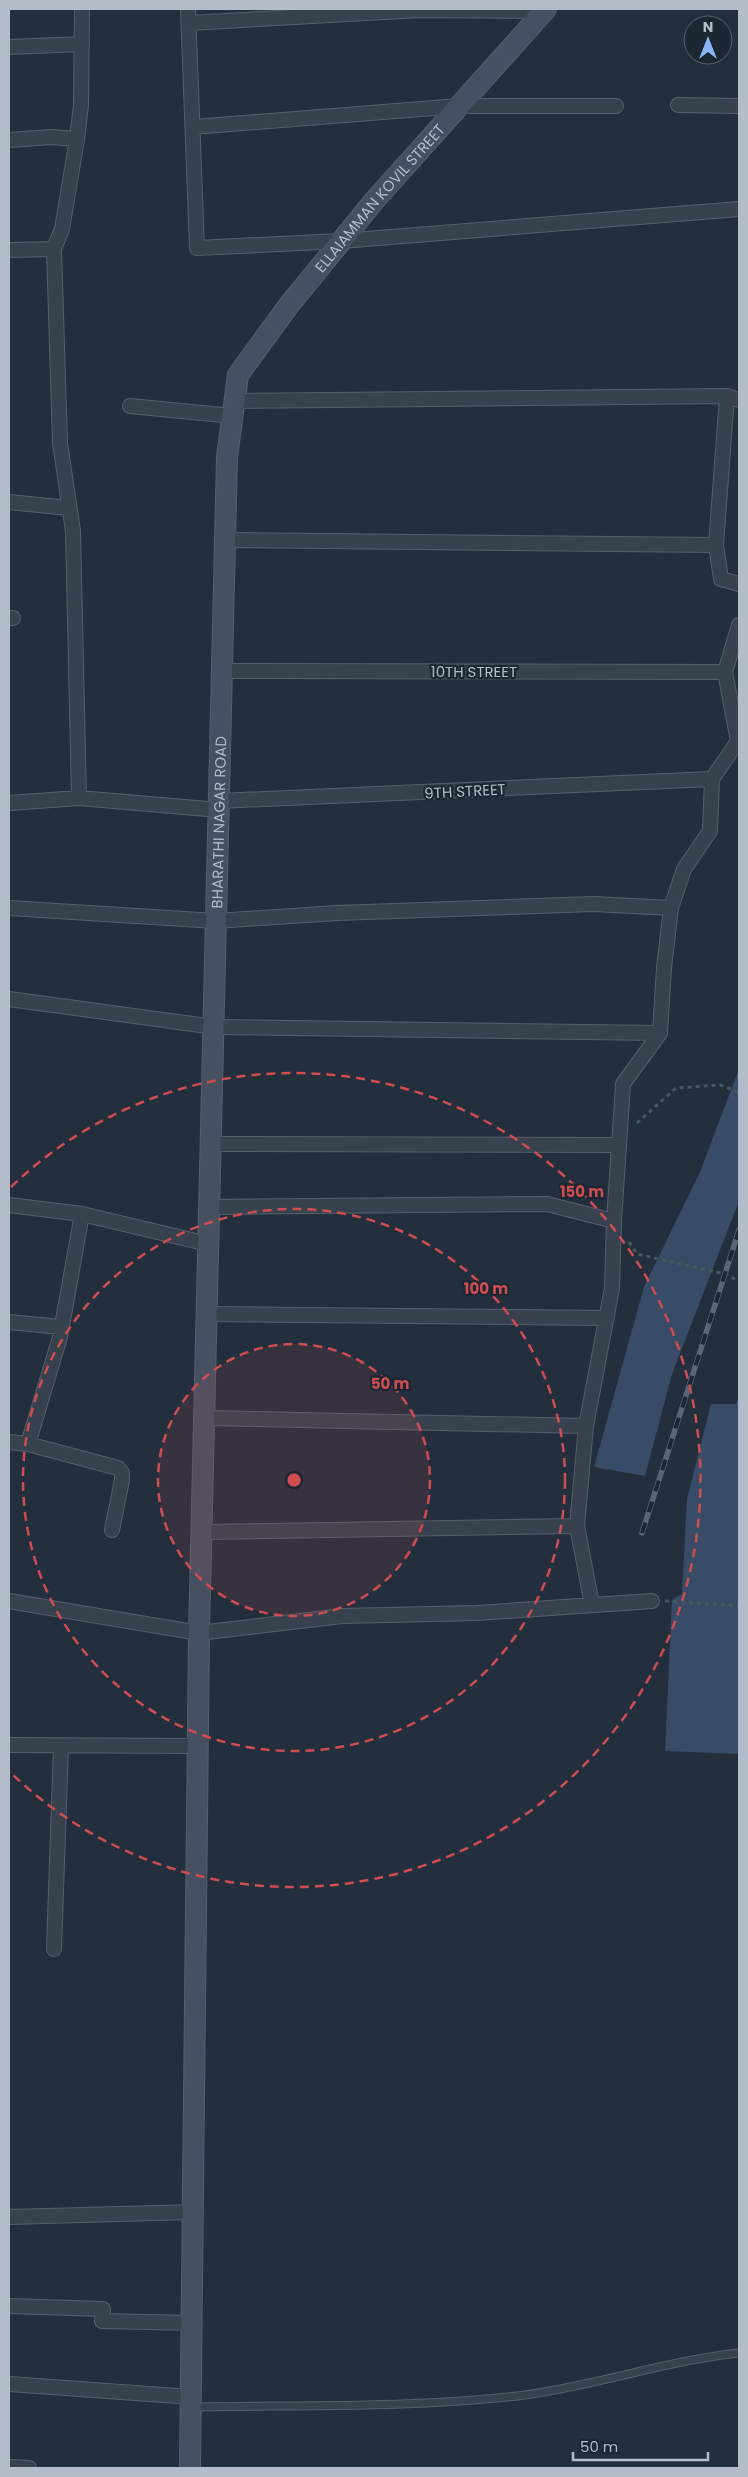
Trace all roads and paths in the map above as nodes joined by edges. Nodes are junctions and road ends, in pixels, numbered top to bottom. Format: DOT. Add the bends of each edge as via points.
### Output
graph roads {
  1 [pos="82,9"];
  2 [pos="545,10"];
  3 [pos="301,12"];
  4 [pos="189,16"];
  5 [pos="82,44"];
  6 [pos="9,47"];
  7 [pos="678,105"];
  8 [pos="459,106"];
  9 [pos="616,106"];
  10 [pos="739,106"];
  11 [pos="193,127"];
  12 [pos="77,139"];
  13 [pos="9,140"];
  14 [pos="739,209"];
  15 [pos="341,241"];
  16 [pos="54,249"];
  17 [pos="9,250"];
  18 [pos="733,398"];
  19 [pos="130,406"];
  20 [pos="234,409"];
  21 [pos="9,502"];
  22 [pos="69,508"];
  23 [pos="225,540"];
  24 [pos="716,545"];
  25 [pos="739,584"];
  26 [pos="739,625"];
  27 [pos="222,671"];
  28 [pos="725,672"];
  29 [pos="712,779"];
  30 [pos="79,798"];
  31 [pos="9,803"];
  32 [pos="219,806"];
  33 [pos="9,908"];
  34 [pos="671,908"];
  35 [pos="216,921"];
  36 [pos="9,999"];
  37 [pos="215,1027"];
  38 [pos="660,1033"];
  39 [pos="739,1092"];
  40 [pos="211,1144"];
  41 [pos="619,1145"];
  42 [pos="9,1205"];
  43 [pos="209,1207"];
  44 [pos="82,1214"];
  45 [pos="614,1221"];
  46 [pos="208,1244"];
  47 [pos="739,1281"];
  48 [pos="207,1314"];
  49 [pos="607,1318"];
  50 [pos="9,1322"];
  51 [pos="61,1327"];
  52 [pos="204,1418"];
  53 [pos="586,1426"];
  54 [pos="9,1442"];
  55 [pos="28,1444"];
  56 [pos="577,1526"];
  57 [pos="112,1530"];
  58 [pos="202,1532"];
  59 [pos="9,1601"];
  60 [pos="652,1601"];
  61 [pos="592,1605"];
  62 [pos="739,1606"];
  63 [pos="199,1633"];
  64 [pos="9,1745"];
  65 [pos="61,1746"];
  66 [pos="198,1746"];
  67 [pos="54,1949"];
  68 [pos="193,2212"];
  69 [pos="9,2217"];
  70 [pos="9,2306"];
  71 [pos="192,2323"];
  72 [pos="739,2353"];
  73 [pos="9,2384"];
  74 [pos="191,2402"];
  75 [pos="9,2467"];
  76 [pos="29,2468"];
  77 [pos="190,2468"];
  1 -- 5 [label="street"];
  2 -- 3 [label="street"];
  2 -- 8 [label="main road, ELLAIAMMAN KOVIL STREET"];
  3 -- 4 [label="street"];
  4 -- 11 [label="street"];
  5 -- 6 [label="street"];
  5 -- 12 [label="street"];
  7 -- 10 [label="street"];
  8 -- 9 [label="street"];
  8 -- 11 [label="street"];
  8 -- 15 [label="main road, ELLAIAMMAN KOVIL STREET"];
  11 -- 15 [label="street" via="197,248"];
  12 -- 13 [label="street"];
  12 -- 16 [label="street" via="62,229"];
  14 -- 15 [label="street"];
  15 -- 20 [label="main road, ELLAIAMMAN KOVIL STREET" via="238,375"];
  16 -- 17 [label="street"];
  16 -- 22 [label="street" via="60,443"];
  18 -- 20 [label="street"];
  18 -- 24 [label="street"];
  19 -- 20 [label="street"];
  20 -- 23 [label="main road, BHARATHI NAGAR ROAD" via="227,457"];
  21 -- 22 [label="street"];
  22 -- 30 [label="street" via="73,531"];
  23 -- 24 [label="street"];
  23 -- 27 [label="main road, BHARATHI NAGAR ROAD"];
  24 -- 25 [label="street" via="721,579"];
  26 -- 28 [label="street"];
  27 -- 28 [label="street, 10TH STREET"];
  27 -- 32 [label="main road, BHARATHI NAGAR ROAD"];
  28 -- 29 [label="street" via="738,741"];
  29 -- 32 [label="street, 9TH STREET"];
  29 -- 34 [label="street" via="710,831 684,869"];
  30 -- 31 [label="street, 9TH STREET"];
  30 -- 32 [label="street, 9TH STREET"];
  32 -- 35 [label="main road, BHARATHI NAGAR ROAD"];
  33 -- 35 [label="street"];
  34 -- 35 [label="street" via="594,904"];
  34 -- 38 [label="street"];
  35 -- 37 [label="main road, BHARATHI NAGAR ROAD"];
  36 -- 37 [label="street"];
  37 -- 38 [label="street"];
  37 -- 40 [label="main road, BHARATHI NAGAR ROAD"];
  38 -- 41 [label="street" via="623,1084"];
  39 -- 41 [label="path" via="720,1085 676,1088 634,1126"];
  40 -- 41 [label="street"];
  40 -- 43 [label="main road, BHARATHI NAGAR ROAD"];
  41 -- 45 [label="street"];
  42 -- 44 [label="street"];
  43 -- 45 [label="street" via="548,1204"];
  43 -- 46 [label="main road, BHARATHI NAGAR ROAD"];
  44 -- 46 [label="street"];
  44 -- 51 [label="street"];
  45 -- 47 [label="path" via="637,1254 725,1274"];
  45 -- 49 [label="street" via="612,1288"];
  46 -- 48 [label="main road, BHARATHI NAGAR ROAD"];
  48 -- 49 [label="street"];
  48 -- 52 [label="main road, BHARATHI NAGAR ROAD"];
  49 -- 53 [label="street"];
  50 -- 51 [label="street"];
  51 -- 55 [label="street"];
  52 -- 53 [label="street"];
  52 -- 58 [label="main road, BHARATHI NAGAR ROAD"];
  53 -- 56 [label="street"];
  54 -- 55 [label="street"];
  55 -- 57 [label="street" via="118,1468 122,1480"];
  56 -- 58 [label="street"];
  56 -- 61 [label="street"];
  58 -- 63 [label="main road, BHARATHI NAGAR ROAD"];
  59 -- 63 [label="street"];
  60 -- 61 [label="street"];
  60 -- 62 [label="path"];
  61 -- 63 [label="street" via="477,1613 342,1616"];
  63 -- 66 [label="main road, BHARATHI NAGAR ROAD"];
  64 -- 65 [label="street"];
  65 -- 66 [label="street"];
  65 -- 67 [label="street"];
  66 -- 68 [label="main road, BHARATHI NAGAR ROAD"];
  68 -- 69 [label="street"];
  68 -- 71 [label="main road, BHARATHI NAGAR ROAD"];
  70 -- 71 [label="street" via="103,2309 102,2321"];
  71 -- 74 [label="main road, BHARATHI NAGAR ROAD"];
  72 -- 74 [label="lane" via="709,2356 562,2388 463,2401"];
  73 -- 74 [label="street"];
  74 -- 77 [label="main road, BHARATHI NAGAR ROAD"];
  75 -- 76 [label="street"];
}
